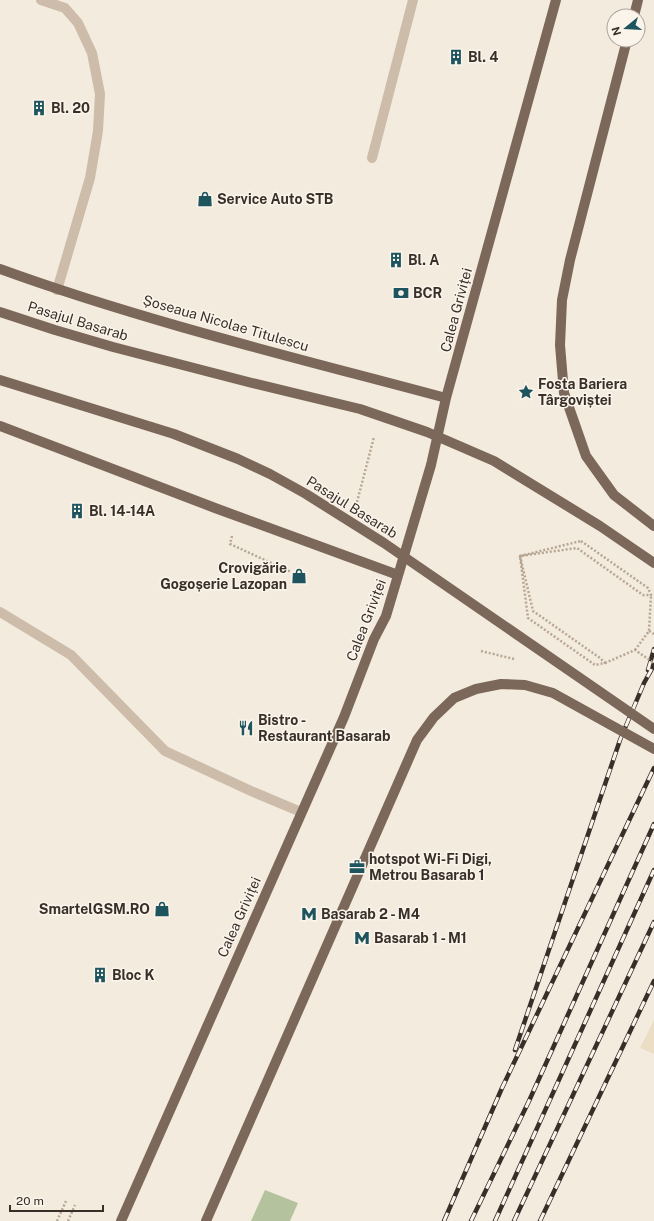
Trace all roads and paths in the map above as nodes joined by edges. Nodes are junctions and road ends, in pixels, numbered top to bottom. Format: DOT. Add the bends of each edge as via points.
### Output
graph roads {
  1 [pos="41,0"];
  2 [pos="413,0"];
  3 [pos="556,0"];
  4 [pos="625,48"];
  5 [pos="372,158"];
  6 [pos="0,269"];
  7 [pos="57,290"];
  8 [pos="0,312"];
  9 [pos="0,380"];
  10 [pos="446,398"];
  11 [pos="0,426"];
  12 [pos="375,435"];
  13 [pos="357,502"];
  14 [pos="654,526"];
  15 [pos="230,544"];
  16 [pos="520,556"];
  17 [pos="654,563"];
  18 [pos="291,572"];
  19 [pos="398,575"];
  20 [pos="651,595"];
  21 [pos="0,612"];
  22 [pos="528,618"];
  23 [pos="649,631"];
  24 [pos="654,634"];
  25 [pos="635,650"];
  26 [pos="481,652"];
  27 [pos="516,660"];
  28 [pos="605,663"];
  29 [pos="654,663"];
  30 [pos="595,665"];
  31 [pos="654,729"];
  32 [pos="654,749"];
  33 [pos="301,812"];
  34 [pos="66,1201"];
  35 [pos="75,1205"];
  36 [pos="57,1221"];
  37 [pos="68,1221"];
  38 [pos="121,1221"];
  39 [pos="206,1221"];
  1 -- 7 [label="lane" via="65,8 78,23 92,53 100,94 98,131 90,178"];
  2 -- 5 [label="lane"];
  3 -- 10 [label="main road, Calea Griviței"];
  4 -- 14 [label="main road, bridge" via="570,260 562,300 560,345 564,394 586,456 614,495"];
  6 -- 7 [label="main road, Șoseaua Nicolae Titulescu"];
  7 -- 10 [label="main road, Șoseaua Nicolae Titulescu"];
  8 -- 17 [label="main road, Pasajul Basarab, bridge" via="113,347 360,409 427,432 494,461 600,526"];
  9 -- 31 [label="main road, Pasajul Basarab, bridge" via="174,434 270,474 384,543"];
  10 -- 19 [label="main road, Calea Griviței" via="431,465"];
  11 -- 19 [label="main road"];
  12 -- 13 [label="path"];
  15 -- 18 [label="path"];
  16 -- 20 [label="path" via="576,548 643,595"];
  16 -- 20 [label="path" via="581,541 648,588"];
  16 -- 22 [label="path"];
  16 -- 28 [label="path" via="533,611"];
  19 -- 33 [label="main road, Calea Griviței" via="386,616"];
  20 -- 23 [label="path"];
  21 -- 33 [label="lane" via="71,655 165,751"];
  23 -- 24 [label="path"];
  23 -- 25 [label="path"];
  25 -- 28 [label="path, bridge"];
  25 -- 29 [label="path, bridge"];
  26 -- 27 [label="path"];
  28 -- 30 [label="path"];
  32 -- 39 [label="main road, bridge" via="553,693 525,685 501,684 476,688 454,698 434,717 417,740"];
  33 -- 38 [label="main road, Calea Griviței"];
  34 -- 36 [label="path"];
  35 -- 37 [label="path"];
}
